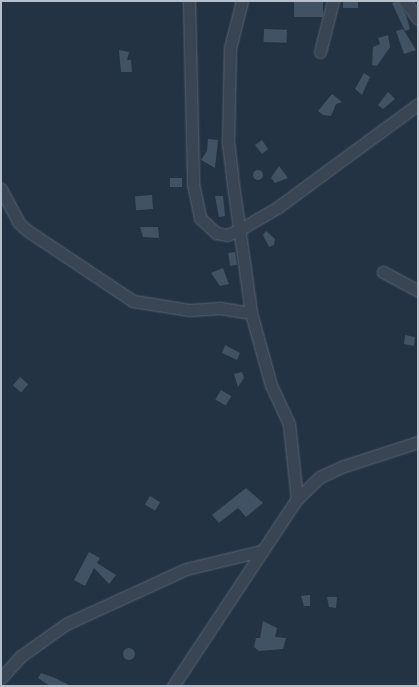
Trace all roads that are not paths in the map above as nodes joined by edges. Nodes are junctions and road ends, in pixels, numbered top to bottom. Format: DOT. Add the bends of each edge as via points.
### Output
graph roads {
  1 [pos="189,1"];
  2 [pos="242,1"];
  3 [pos="333,1"];
  4 [pos="405,1"];
  5 [pos="418,19"];
  6 [pos="320,52"];
  7 [pos="418,104"];
  8 [pos="1,190"];
  9 [pos="239,230"];
  10 [pos="383,272"];
  11 [pos="418,291"];
  12 [pos="251,313"];
  13 [pos="418,442"];
  14 [pos="296,499"];
  15 [pos="261,551"];
  16 [pos="1,678"];
  17 [pos="173,686"];
  1 -- 9 [label="street" via="196,206 200,218 216,233 227,235"];
  2 -- 9 [label="street" via="230,48 228,142"];
  3 -- 6 [label="street"];
  4 -- 5 [label="street"];
  7 -- 9 [label="street" via="278,207"];
  8 -- 12 [label="street" via="19,223 28,231 133,301 190,310 220,308"];
  9 -- 12 [label="street" via="245,252"];
  10 -- 11 [label="street"];
  12 -- 14 [label="street" via="271,385 289,424"];
  13 -- 14 [label="street" via="396,447 326,474"];
  14 -- 15 [label="street"];
  15 -- 16 [label="street" via="186,569 66,624 22,656"];
  15 -- 17 [label="street"];
}
